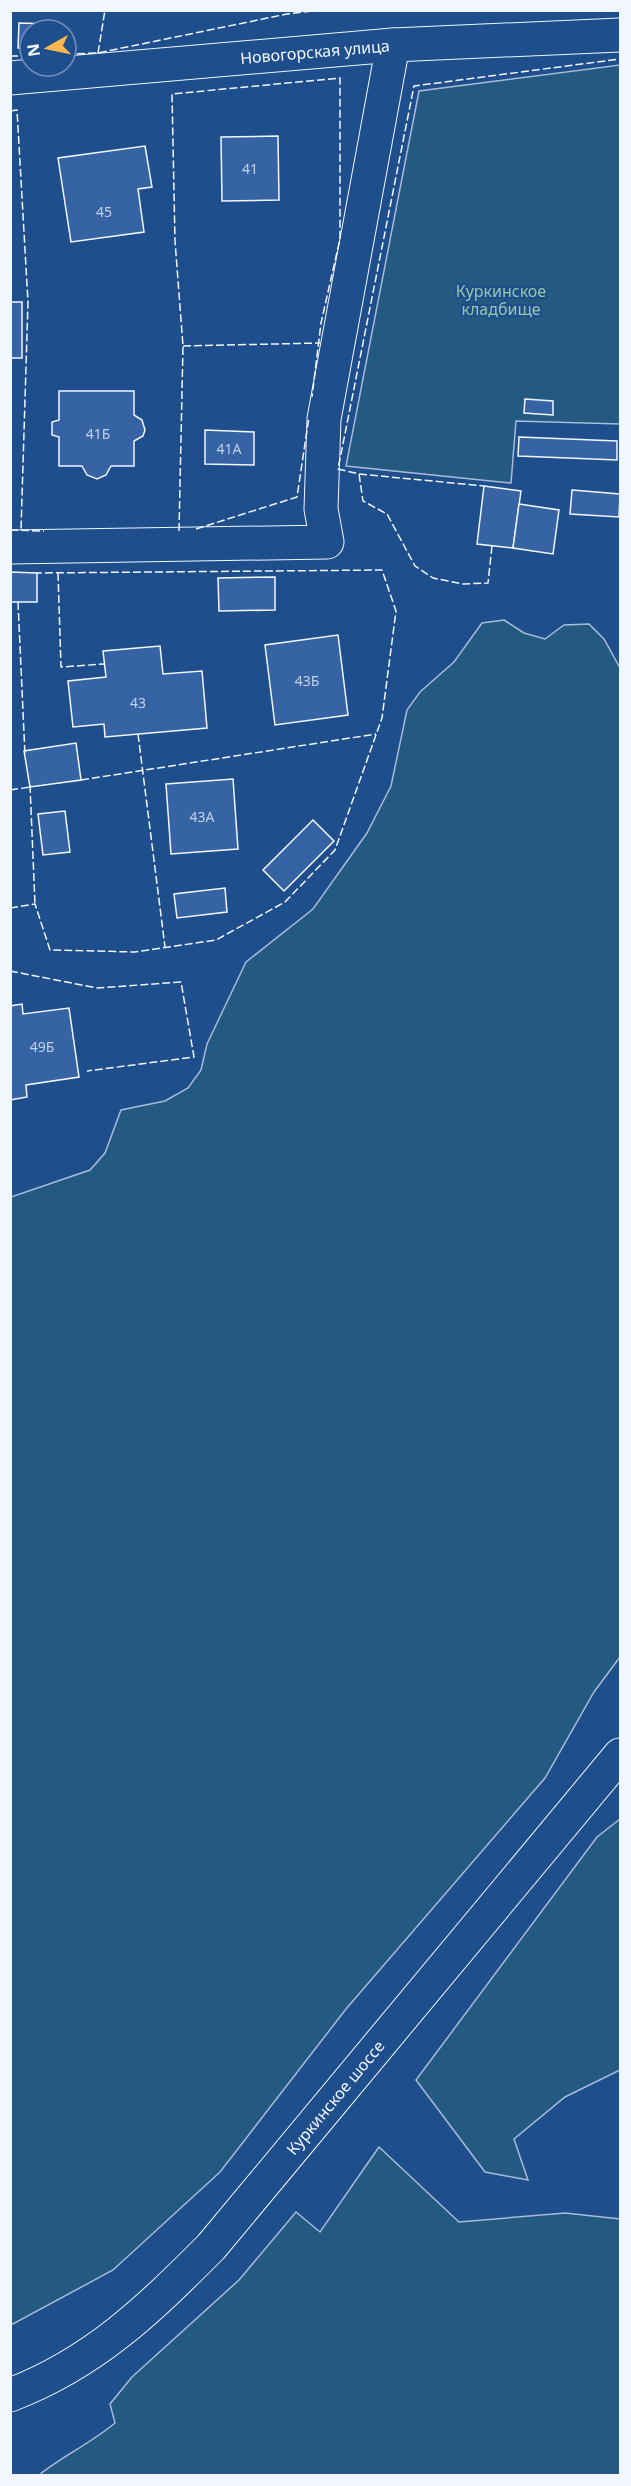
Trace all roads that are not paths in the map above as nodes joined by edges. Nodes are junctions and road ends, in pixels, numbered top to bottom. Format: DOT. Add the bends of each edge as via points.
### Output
graph roads {
  1 [pos="621,35"];
  2 [pos="393,45"];
  3 [pos="10,78"];
  4 [pos="10,548"];
  5 [pos="621,1755"];
  6 [pos="15,2394"];
  1 -- 2 [label="main road, Новогорская улица"];
  2 -- 3 [label="main road, Новогорская улица"];
  2 -- 4 [label="main road" via="324,419 321,509 327,542"];
  5 -- 6 [label="main road, Куркинское шоссе" via="211,2247 133,2322 87,2357"];
}
